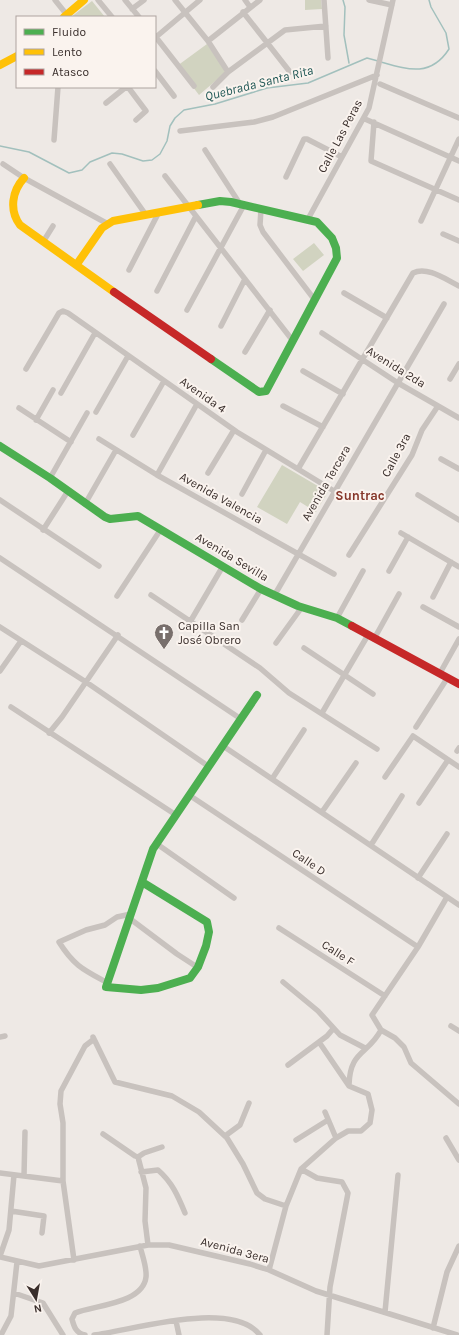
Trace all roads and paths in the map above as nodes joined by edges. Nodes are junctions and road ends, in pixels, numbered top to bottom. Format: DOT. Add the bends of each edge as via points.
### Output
graph roads {
  1 [pos="55,0"];
  2 [pos="84,0"];
  3 [pos="98,0"];
  4 [pos="125,0"];
  5 [pos="144,0"];
  6 [pos="176,0"];
  7 [pos="200,0"];
  8 [pos="245,0"];
  9 [pos="260,0"];
  10 [pos="324,0"];
  11 [pos="370,0"];
  12 [pos="393,2"];
  13 [pos="250,7"];
  14 [pos="132,9"];
  15 [pos="185,12"];
  16 [pos="243,12"];
  17 [pos="65,16"];
  18 [pos="111,16"];
  19 [pos="138,16"];
  20 [pos="326,26"];
  21 [pos="156,36"];
  22 [pos="208,41"];
  23 [pos="267,43"];
  24 [pos="16,57"];
  25 [pos="328,58"];
  26 [pos="0,65"];
  27 [pos="156,72"];
  28 [pos="228,72"];
  29 [pos="290,72"];
  30 [pos="377,73"];
  31 [pos="380,84"];
  32 [pos="194,86"];
  33 [pos="213,87"];
  34 [pos="58,88"];
  35 [pos="126,88"];
  36 [pos="128,88"];
  37 [pos="174,96"];
  38 [pos="106,103"];
  39 [pos="459,118"];
  40 [pos="365,119"];
  41 [pos="136,120"];
  42 [pos="374,122"];
  43 [pos="180,131"];
  44 [pos="459,139"];
  45 [pos="54,140"];
  46 [pos="205,150"];
  47 [pos="342,157"];
  48 [pos="451,158"];
  49 [pos="459,161"];
  50 [pos="3,164"];
  51 [pos="110,164"];
  52 [pos="165,176"];
  53 [pos="286,177"];
  54 [pos="24,178"];
  55 [pos="436,189"];
  56 [pos="459,200"];
  57 [pos="242,204"];
  58 [pos="189,207"];
  59 [pos="261,208"];
  60 [pos="313,210"];
  61 [pos="159,212"];
  62 [pos="146,215"];
  63 [pos="196,216"];
  64 [pos="308,219"];
  65 [pos="421,221"];
  66 [pos="317,222"];
  67 [pos="108,224"];
  68 [pos="53,226"];
  69 [pos="443,234"];
  70 [pos="459,241"];
  71 [pos="43,242"];
  72 [pos="221,248"];
  73 [pos="77,264"];
  74 [pos="129,270"];
  75 [pos="245,279"];
  76 [pos="459,286"];
  77 [pos="157,291"];
  78 [pos="344,293"];
  79 [pos="314,299"];
  80 [pos="444,304"];
  81 [pos="187,310"];
  82 [pos="270,310"];
  83 [pos="387,318"];
  84 [pos="221,326"];
  85 [pos="95,333"];
  86 [pos="322,333"];
  87 [pos="293,341"];
  88 [pos="245,352"];
  89 [pos="128,356"];
  90 [pos="363,360"];
  91 [pos="459,364"];
  92 [pos="26,369"];
  93 [pos="303,371"];
  94 [pos="450,379"];
  95 [pos="164,381"];
  96 [pos="398,383"];
  97 [pos="53,390"];
  98 [pos="61,393"];
  99 [pos="343,394"];
  100 [pos="197,404"];
  101 [pos="283,406"];
  102 [pos="438,406"];
  103 [pos="19,408"];
  104 [pos="96,412"];
  105 [pos="88,413"];
  106 [pos="459,418"];
  107 [pos="36,420"];
  108 [pos="323,427"];
  109 [pos="234,430"];
  110 [pos="134,435"];
  111 [pos="99,439"];
  112 [pos="71,442"];
  113 [pos="0,446"];
  114 [pos="116,450"];
  115 [pos="266,450"];
  116 [pos="442,459"];
  117 [pos="298,469"];
  118 [pos="459,469"];
  119 [pos="208,473"];
  120 [pos="157,475"];
  121 [pos="50,478"];
  122 [pos="68,491"];
  123 [pos="334,491"];
  124 [pos="242,494"];
  125 [pos="418,495"];
  126 [pos="0,500"];
  127 [pos="85,504"];
  128 [pos="459,520"];
  129 [pos="161,529"];
  130 [pos="43,530"];
  131 [pos="401,533"];
  132 [pos="408,537"];
  133 [pos="298,554"];
  134 [pos="349,555"];
  135 [pos="0,558"];
  136 [pos="452,562"];
  137 [pos="99,566"];
  138 [pos="223,566"];
  139 [pos="459,567"];
  140 [pos="363,571"];
  141 [pos="389,571"];
  142 [pos="334,574"];
  143 [pos="261,589"];
  144 [pos="399,594"];
  145 [pos="118,596"];
  146 [pos="151,596"];
  147 [pos="274,596"];
  148 [pos="433,597"];
  149 [pos="302,607"];
  150 [pos="423,607"];
  151 [pos="337,618"];
  152 [pos="242,620"];
  153 [pos="190,622"];
  154 [pos="0,627"];
  155 [pos="459,627"];
  156 [pos="118,635"];
  157 [pos="371,637"];
  158 [pos="459,639"];
  159 [pos="21,641"];
  160 [pos="276,643"];
  161 [pos="304,648"];
  162 [pos="0,671"];
  163 [pos="440,673"];
  164 [pos="343,676"];
  165 [pos="448,677"];
  166 [pos="86,682"];
  167 [pos="459,684"];
  168 [pos="372,694"];
  169 [pos="257,695"];
  170 [pos="11,707"];
  171 [pos="322,713"];
  172 [pos="241,719"];
  173 [pos="416,727"];
  174 [pos="304,730"];
  175 [pos="50,732"];
  176 [pos="223,746"];
  177 [pos="377,749"];
  178 [pos="448,760"];
  179 [pos="356,764"];
  180 [pos="208,766"];
  181 [pos="459,767"];
  182 [pos="385,777"];
  183 [pos="272,779"];
  184 [pos="189,795"];
  185 [pos="402,796"];
  186 [pos="419,803"];
  187 [pos="322,812"];
  188 [pos="176,815"];
  189 [pos="446,834"];
  190 [pos="157,844"];
  191 [pos="371,846"];
  192 [pos="418,878"];
  193 [pos="142,882"];
  194 [pos="447,897"];
  195 [pos="234,898"];
  196 [pos="459,906"];
  197 [pos="130,916"];
  198 [pos="279,928"];
  199 [pos="418,947"];
  200 [pos="197,966"];
  201 [pos="283,982"];
  202 [pos="108,983"];
  203 [pos="385,996"];
  204 [pos="451,1026"];
  205 [pos="333,1029"];
  206 [pos="381,1030"];
  207 [pos="459,1031"];
  208 [pos="319,1042"];
  209 [pos="365,1048"];
  210 [pos="288,1065"];
  211 [pos="349,1086"];
  212 [pos="249,1103"];
  213 [pos="459,1104"];
  214 [pos="325,1112"];
  215 [pos="328,1120"];
  216 [pos="25,1132"];
  217 [pos="103,1134"];
  218 [pos="225,1136"];
  219 [pos="336,1138"];
  220 [pos="446,1138"];
  221 [pos="296,1140"];
  222 [pos="162,1147"];
  223 [pos="138,1157"];
  224 [pos="459,1160"];
  225 [pos="301,1169"];
  226 [pos="141,1172"];
  227 [pos="0,1173"];
  228 [pos="14,1175"];
  229 [pos="398,1175"];
  230 [pos="24,1176"];
  231 [pos="63,1181"];
  232 [pos="286,1206"];
  233 [pos="11,1211"];
  234 [pos="185,1213"];
  235 [pos="42,1233"];
  236 [pos="148,1245"];
  237 [pos="140,1246"];
  238 [pos="459,1246"];
  239 [pos="0,1257"];
  240 [pos="74,1260"];
  241 [pos="17,1262"];
  242 [pos="269,1270"];
  243 [pos="14,1293"];
  244 [pos="330,1296"];
  245 [pos="385,1312"];
  246 [pos="176,1321"];
  247 [pos="433,1328"];
  248 [pos="1,1335"];
  249 [pos="63,1335"];
  250 [pos="85,1335"];
  251 [pos="94,1335"];
  252 [pos="179,1335"];
  253 [pos="260,1335"];
  254 [pos="327,1335"];
  255 [pos="457,1335"];
  1 -- 17 [label="street"];
  2 -- 17 [label="street"];
  3 -- 18 [label="street"];
  4 -- 14 [label="street"];
  5 -- 14 [label="street"];
  6 -- 15 [label="street"];
  7 -- 15 [label="street"];
  8 -- 13 [label="street"];
  9 -- 13 [label="street"];
  10 -- 20 [label="street"];
  11 -- 12 [label="street"];
  12 -- 30 [label="street, Calle Las Peras"];
  13 -- 16 [label="street"];
  14 -- 19 [label="street"];
  15 -- 21 [label="street"];
  15 -- 22 [label="street"];
  16 -- 22 [label="street"];
  16 -- 23 [label="street"];
  20 -- 23 [label="street" via="284,30"];
  20 -- 25 [label="street"];
  21 -- 32 [label="street"];
  22 -- 28 [label="street"];
  23 -- 28 [label="street"];
  23 -- 29 [label="street"];
  24 -- 26 [label="street"];
  27 -- 37 [label="street"];
  28 -- 33 [label="street"];
  30 -- 40 [label="street, Calle Las Peras"];
  30 -- 43 [label="street" via="273,117 254,122"];
  31 -- 39 [label="street"];
  34 -- 45 [label="street"];
  35 -- 38 [label="street"];
  36 -- 41 [label="street" via="146,110"];
  40 -- 42 [label="street"];
  40 -- 47 [label="street, Calle Las Peras"];
  42 -- 48 [label="street"];
  42 -- 55 [label="street" via="371,161"];
  44 -- 48 [label="street"];
  46 -- 57 [label="street"];
  47 -- 53 [label="street" via="304,139"];
  47 -- 60 [label="street, Calle Las Peras"];
  48 -- 49 [label="street"];
  48 -- 55 [label="street"];
  50 -- 54 [label="street"];
  51 -- 62 [label="street"];
  52 -- 58 [label="street"];
  54 -- 67 [label="street"];
  54 -- 71 [label="street" via="15,194 15,218 20,225"];
  55 -- 56 [label="street"];
  55 -- 65 [label="street"];
  57 -- 58 [label="street" via="220,201"];
  57 -- 59 [label="street"];
  57 -- 72 [label="street"];
  58 -- 61 [label="street"];
  58 -- 63 [label="street"];
  59 -- 64 [label="street"];
  59 -- 79 [label="street" via="260,225 263,232"];
  60 -- 64 [label="street, Calle Las Peras"];
  60 -- 66 [label="street"];
  61 -- 62 [label="street"];
  61 -- 74 [label="street"];
  62 -- 67 [label="street"];
  63 -- 72 [label="street"];
  63 -- 77 [label="street"];
  64 -- 66 [label="street"];
  66 -- 79 [label="street" via="326,229 338,254"];
  67 -- 73 [label="street" via="102,228"];
  68 -- 71 [label="street"];
  69 -- 70 [label="street"];
  71 -- 73 [label="street"];
  72 -- 75 [label="street"];
  72 -- 81 [label="street"];
  73 -- 87 [label="street" via="259,392 269,388"];
  75 -- 82 [label="street"];
  75 -- 84 [label="street"];
  76 -- 83 [label="street" via="420,269 413,273"];
  78 -- 83 [label="street"];
  79 -- 87 [label="street"];
  80 -- 96 [label="street, Avenida Tercera"];
  82 -- 87 [label="street"];
  82 -- 88 [label="street"];
  83 -- 90 [label="street"];
  85 -- 89 [label="street, Avenida 4"];
  85 -- 92 [label="street, Avenida 4" via="63,312 59,313"];
  85 -- 98 [label="street"];
  86 -- 90 [label="street, Avenida 2da"];
  89 -- 95 [label="street, Avenida 4"];
  89 -- 104 [label="street"];
  90 -- 96 [label="street, Avenida 2da"];
  90 -- 99 [label="street"];
  91 -- 94 [label="street"];
  93 -- 99 [label="street"];
  95 -- 100 [label="street, Avenida 4"];
  95 -- 110 [label="street"];
  96 -- 102 [label="street, Avenida 2da"];
  96 -- 123 [label="street, Avenida Tercera"];
  97 -- 107 [label="street"];
  99 -- 108 [label="street"];
  100 -- 109 [label="street, Avenida 4"];
  100 -- 120 [label="street"];
  101 -- 108 [label="street"];
  102 -- 106 [label="street, Avenida 2da"];
  102 -- 134 [label="street, Calle 3ra" via="422,430 412,455"];
  103 -- 107 [label="street"];
  105 -- 112 [label="street"];
  107 -- 112 [label="street"];
  108 -- 117 [label="street"];
  109 -- 115 [label="street, Avenida 4"];
  109 -- 119 [label="street"];
  111 -- 114 [label="street, Avenida Valencia"];
  112 -- 121 [label="street"];
  113 -- 121 [label="street, Avenida Sevilla"];
  114 -- 120 [label="street, Avenida Valencia"];
  114 -- 127 [label="street"];
  115 -- 117 [label="street, Avenida 4"];
  115 -- 124 [label="street"];
  116 -- 118 [label="street"];
  117 -- 123 [label="street, Avenida 4"];
  120 -- 133 [label="street, Avenida Valencia"];
  121 -- 122 [label="street, Avenida Sevilla"];
  122 -- 127 [label="street, Avenida Sevilla"];
  122 -- 130 [label="street"];
  123 -- 133 [label="street, Avenida Tercera"];
  125 -- 128 [label="street"];
  126 -- 130 [label="street"];
  127 -- 129 [label="street, Avenida Sevilla" via="110,519 138,516"];
  129 -- 138 [label="street, Avenida Sevilla"];
  129 -- 145 [label="street"];
  130 -- 137 [label="street"];
  131 -- 132 [label="street"];
  132 -- 136 [label="street"];
  132 -- 141 [label="street"];
  133 -- 142 [label="street, Avenida Valencia"];
  133 -- 147 [label="street, Avenida Tercera"];
  135 -- 156 [label="street"];
  136 -- 139 [label="street"];
  136 -- 148 [label="street"];
  138 -- 143 [label="street, Avenida Sevilla"];
  138 -- 153 [label="street"];
  140 -- 151 [label="street"];
  143 -- 147 [label="street, Avenida Sevilla"];
  143 -- 152 [label="street"];
  144 -- 157 [label="street"];
  146 -- 153 [label="street"];
  147 -- 149 [label="street, Avenida Sevilla"];
  149 -- 151 [label="street, Avenida Sevilla"];
  149 -- 160 [label="street"];
  150 -- 155 [label="street"];
  151 -- 157 [label="street, Avenida Sevilla"];
  153 -- 171 [label="street" via="260,668 288,693"];
  154 -- 159 [label="street"];
  156 -- 166 [label="street"];
  156 -- 172 [label="street"];
  157 -- 163 [label="street, Avenida Sevilla"];
  157 -- 164 [label="street"];
  158 -- 163 [label="street"];
  159 -- 162 [label="street"];
  159 -- 166 [label="street"];
  161 -- 164 [label="street"];
  163 -- 165 [label="street, Avenida Sevilla"];
  164 -- 168 [label="street"];
  164 -- 171 [label="street"];
  165 -- 167 [label="street, Avenida Sevilla"];
  165 -- 173 [label="street"];
  166 -- 175 [label="street"];
  166 -- 180 [label="street"];
  169 -- 172 [label="street"];
  170 -- 175 [label="street"];
  171 -- 177 [label="street"];
  172 -- 176 [label="street"];
  174 -- 183 [label="street"];
  175 -- 188 [label="street"];
  176 -- 180 [label="street"];
  176 -- 183 [label="street"];
  178 -- 181 [label="street"];
  178 -- 182 [label="street" via="413,736"];
  178 -- 186 [label="street"];
  179 -- 187 [label="street"];
  180 -- 184 [label="street"];
  183 -- 187 [label="street"];
  184 -- 188 [label="street"];
  184 -- 199 [label="street, Calle D"];
  185 -- 191 [label="street"];
  187 -- 191 [label="street"];
  188 -- 190 [label="street"];
  189 -- 192 [label="street"];
  190 -- 193 [label="street"];
  190 -- 195 [label="street"];
  191 -- 192 [label="street"];
  192 -- 194 [label="street"];
  193 -- 197 [label="street"];
  193 -- 200 [label="street" via="207,922 209,936"];
  194 -- 196 [label="street"];
  194 -- 199 [label="street"];
  197 -- 200 [label="street" via="177,954"];
  197 -- 202 [label="street"];
  197 -- 202 [label="street" via="117,917 105,925 59,942 79,967"];
  198 -- 203 [label="street, Calle F"];
  199 -- 203 [label="street"];
  200 -- 202 [label="street" via="190,978 156,990 128,992 106,987"];
  201 -- 205 [label="street" via="318,1011"];
  203 -- 206 [label="street" via="372,1015"];
  204 -- 207 [label="street"];
  205 -- 208 [label="street"];
  205 -- 209 [label="street" via="344,1038"];
  206 -- 209 [label="street" via="375,1041"];
  206 -- 213 [label="street" via="396,1038 404,1047 411,1063"];
  208 -- 210 [label="street"];
  208 -- 211 [label="street"];
  209 -- 211 [label="street" via="352,1065"];
  211 -- 219 [label="street" via="368,1094 372,1110 370,1124 361,1131 348,1131"];
  212 -- 218 [label="street" via="240,1125"];
  214 -- 215 [label="street"];
  215 -- 219 [label="street"];
  215 -- 221 [label="street"];
  216 -- 230 [label="street"];
  217 -- 223 [label="street" via="114,1144"];
  218 -- 231 [label="street" via="199,1112 172,1096 115,1082 94,1038 85,1046 61,1091"];
  218 -- 232 [label="street" via="257,1193 265,1199"];
  219 -- 225 [label="street"];
  220 -- 224 [label="street"];
  222 -- 223 [label="street"];
  223 -- 226 [label="street"];
  225 -- 232 [label="street"];
  225 -- 244 [label="street" via="317,1178 342,1182 348,1193"];
  226 -- 234 [label="street" via="158,1170 175,1190"];
  226 -- 236 [label="street" via="146,1188 145,1221"];
  227 -- 228 [label="street"];
  228 -- 230 [label="street"];
  228 -- 233 [label="street"];
  229 -- 245 [label="street"];
  230 -- 231 [label="street"];
  231 -- 240 [label="street"];
  232 -- 242 [label="street"];
  233 -- 235 [label="street" via="44,1216"];
  233 -- 239 [label="street" via="9,1230"];
  236 -- 237 [label="street, Avenida 3era"];
  236 -- 242 [label="street, Avenida 3era" via="169,1245"];
  237 -- 240 [label="street, Avenida 3era"];
  237 -- 250 [label="street" via="146,1278 140,1289 119,1302 75,1313 72,1319 74,1326"];
  238 -- 247 [label="street" via="447,1272"];
  239 -- 241 [label="street, Avenida 3era"];
  240 -- 241 [label="street, Avenida 3era" via="39,1266"];
  241 -- 243 [label="street"];
  242 -- 244 [label="street, Avenida 3era"];
  243 -- 248 [label="street" via="11,1316"];
  243 -- 249 [label="street" via="43,1303"];
  244 -- 245 [label="street, Avenida 3era"];
  244 -- 254 [label="street"];
  245 -- 247 [label="street, Avenida 3era"];
  246 -- 251 [label="street"];
  246 -- 252 [label="street"];
  246 -- 253 [label="street" via="198,1317 223,1318 254,1327"];
  247 -- 255 [label="street, Avenida 3era"];
}
